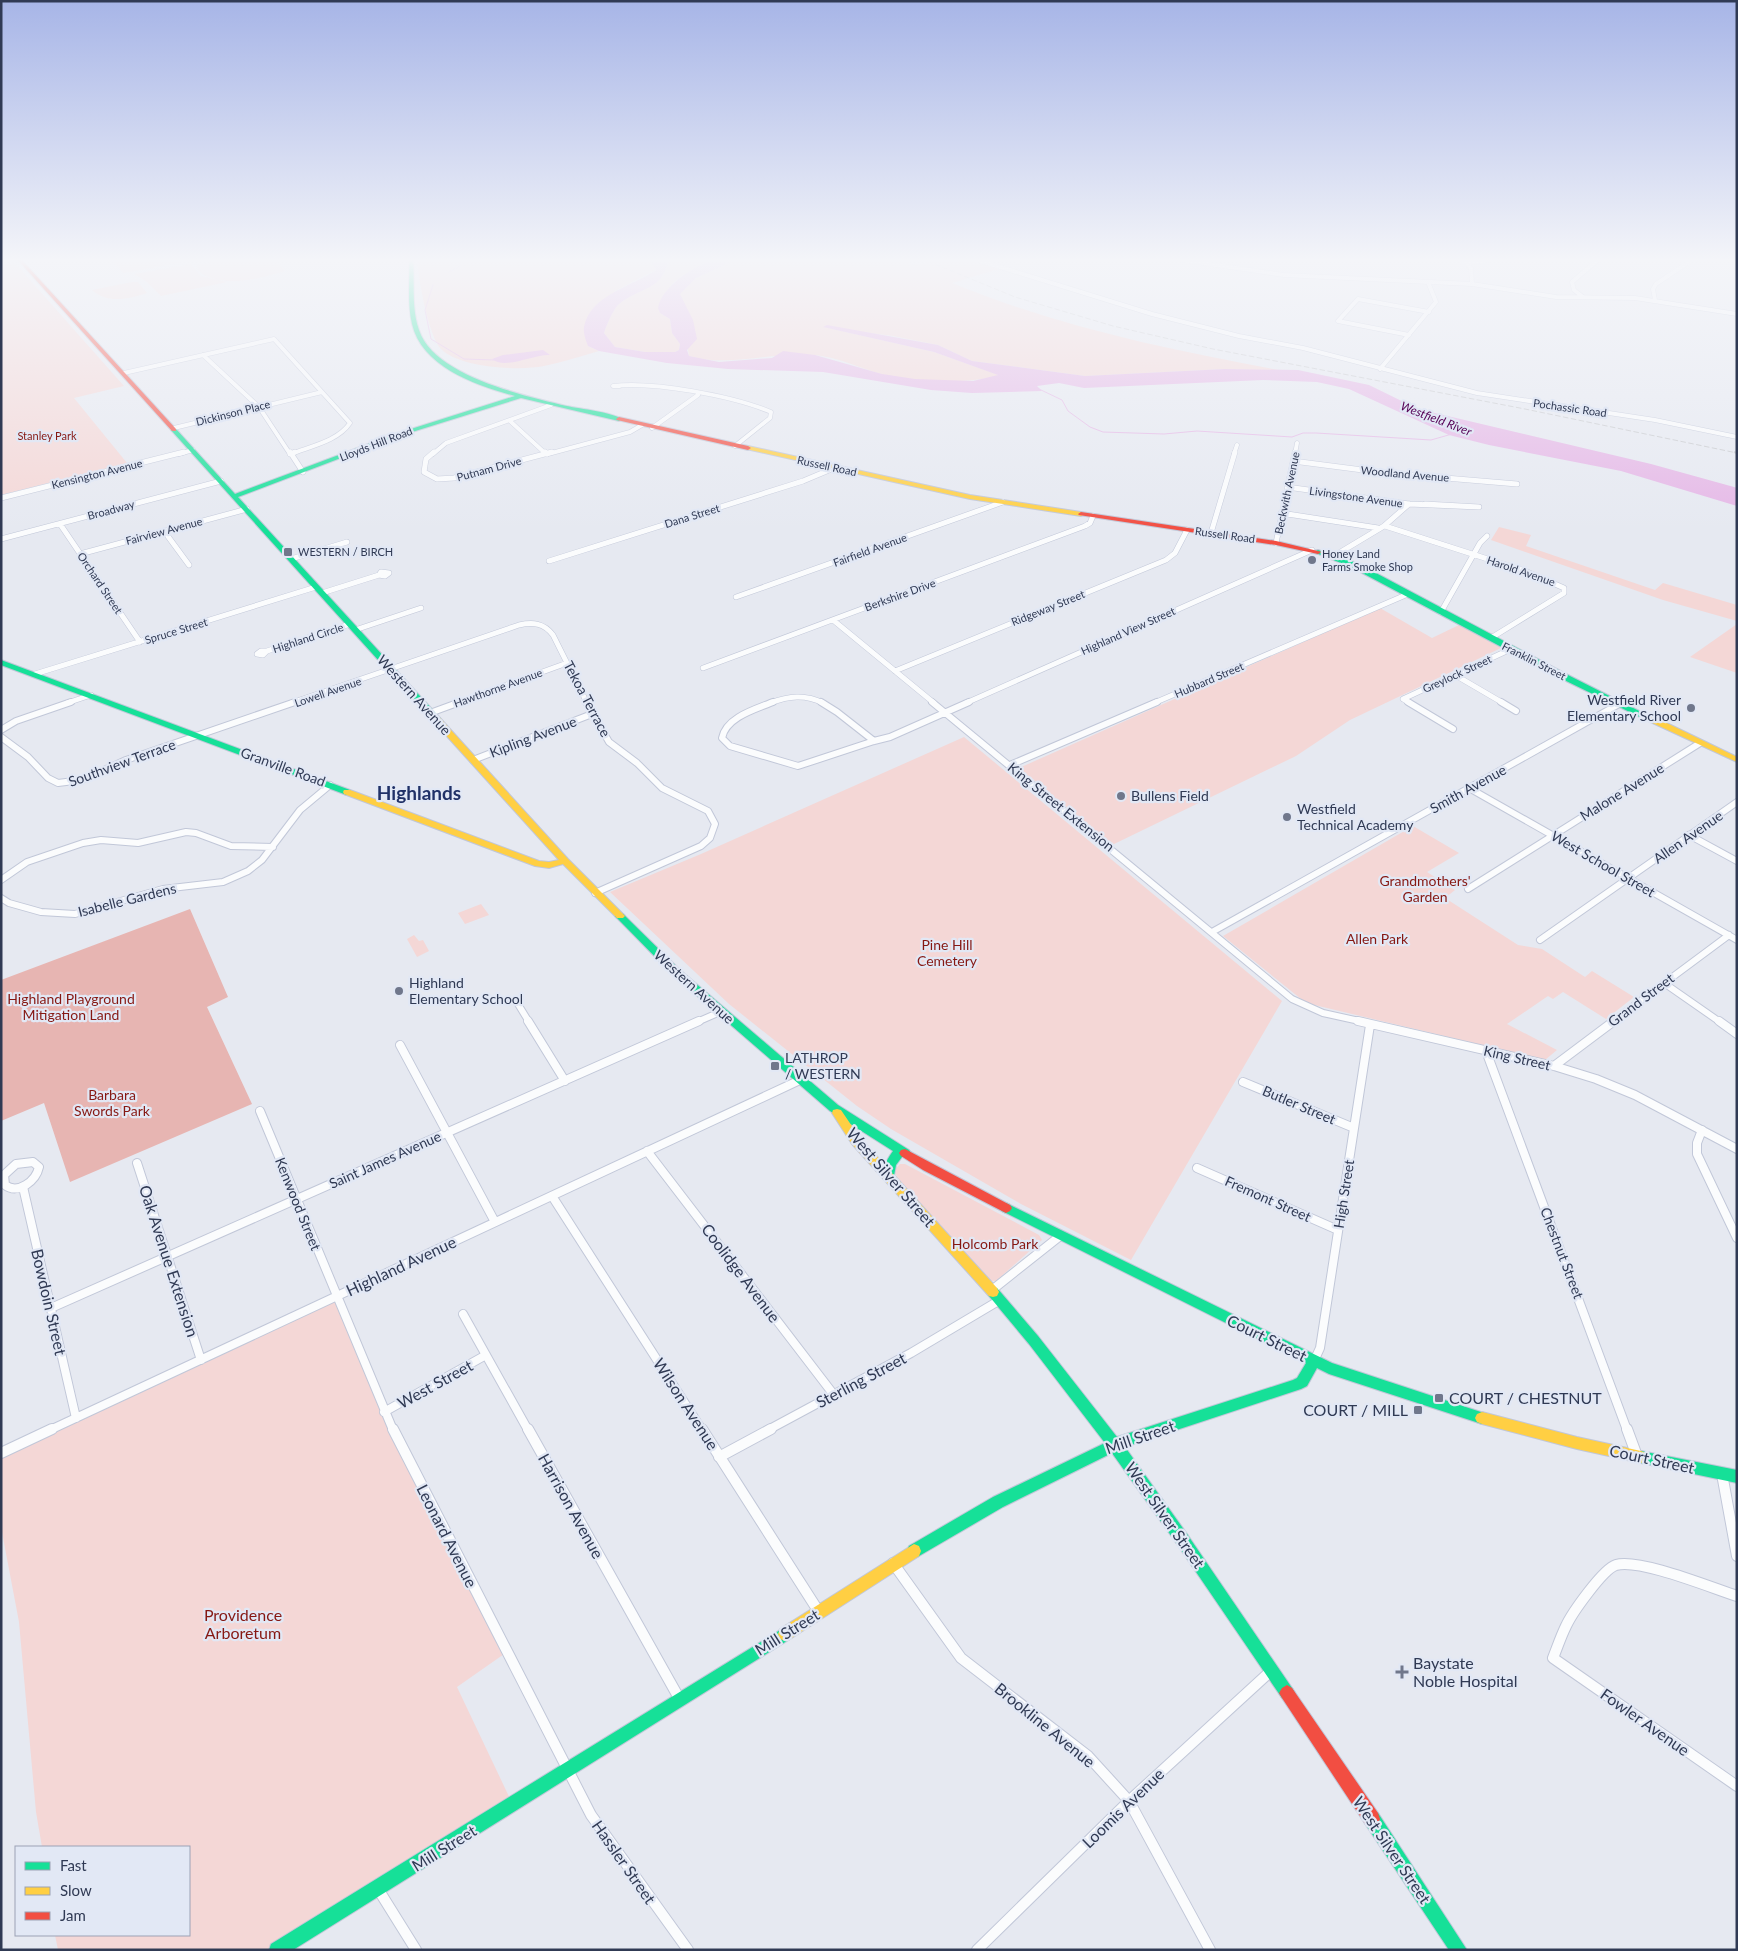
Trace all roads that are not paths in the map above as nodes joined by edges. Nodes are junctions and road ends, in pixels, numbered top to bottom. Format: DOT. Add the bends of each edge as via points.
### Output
graph roads {
  1 [pos="102,349"];
  2 [pos="229,349"];
  3 [pos="283,349"];
  4 [pos="427,349"];
  5 [pos="1307,349"];
  6 [pos="1396,349"];
  7 [pos="203,355"];
  8 [pos="1380,369"];
  9 [pos="124,373"];
  10 [pos="620,386"];
  11 [pos="322,392"];
  12 [pos="698,394"];
  13 [pos="519,397"];
  14 [pos="551,405"];
  15 [pos="258,407"];
  16 [pos="510,420"];
  17 [pos="642,425"];
  18 [pos="174,428"];
  19 [pos="652,428"];
  20 [pos="1737,437"];
  21 [pos="1297,443"];
  22 [pos="1238,445"];
  23 [pos="735,446"];
  24 [pos="193,450"];
  25 [pos="290,454"];
  26 [pos="546,454"];
  27 [pos="1293,461"];
  28 [pos="834,468"];
  29 [pos="303,472"];
  30 [pos="222,481"];
  31 [pos="1517,484"];
  32 [pos="1287,487"];
  33 [pos="235,496"];
  34 [pos="1,498"];
  35 [pos="1004,502"];
  36 [pos="1408,504"];
  37 [pos="1425,504"];
  38 [pos="247,509"];
  39 [pos="1282,513"];
  40 [pos="1093,516"];
  41 [pos="60,524"];
  42 [pos="1385,526"];
  43 [pos="1378,528"];
  44 [pos="1187,530"];
  45 [pos="164,531"];
  46 [pos="1211,533"];
  47 [pos="1487,536"];
  48 [pos="1,539"];
  49 [pos="346,542"];
  50 [pos="1276,543"];
  51 [pos="1312,550"];
  52 [pos="80,554"];
  53 [pos="1475,555"];
  54 [pos="1334,556"];
  55 [pos="291,559"];
  56 [pos="548,561"];
  57 [pos="189,565"];
  58 [pos="379,575"];
  59 [pos="319,590"];
  60 [pos="1408,594"];
  61 [pos="736,597"];
  62 [pos="421,608"];
  63 [pos="1441,612"];
  64 [pos="833,620"];
  65 [pos="541,624"];
  66 [pos="352,627"];
  67 [pos="1491,638"];
  68 [pos="140,642"];
  69 [pos="1511,649"];
  70 [pos="267,651"];
  71 [pos="1,662"];
  72 [pos="567,663"];
  73 [pos="703,668"];
  74 [pos="392,671"];
  75 [pos="895,671"];
  76 [pos="35,674"];
  77 [pos="1454,675"];
  78 [pos="91,695"];
  79 [pos="1619,704"];
  80 [pos="1516,711"];
  81 [pos="945,712"];
  82 [pos="430,713"];
  83 [pos="592,714"];
  84 [pos="1453,729"];
  85 [pos="1,730"];
  86 [pos="200,736"];
  87 [pos="1,737"];
  88 [pos="874,741"];
  89 [pos="1700,743"];
  90 [pos="473,760"];
  91 [pos="1737,760"];
  92 [pos="1010,765"];
  93 [pos="330,785"];
  94 [pos="1469,788"];
  95 [pos="1737,802"];
  96 [pos="1689,835"];
  97 [pos="1554,836"];
  98 [pos="273,847"];
  99 [pos="564,861"];
  100 [pos="1737,862"];
  101 [pos="1628,878"];
  102 [pos="1,880"];
  103 [pos="1468,889"];
  104 [pos="595,893"];
  105 [pos="1,898"];
  106 [pos="1212,932"];
  107 [pos="1729,936"];
  108 [pos="1540,940"];
  109 [pos="1737,940"];
  110 [pos="1664,983"];
  111 [pos="1288,996"];
  112 [pos="518,1004"];
  113 [pos="720,1012"];
  114 [pos="1370,1025"];
  115 [pos="1737,1034"];
  116 [pos="400,1045"];
  117 [pos="1486,1051"];
  118 [pos="1554,1066"];
  119 [pos="800,1080"];
  120 [pos="565,1081"];
  121 [pos="1243,1082"];
  122 [pos="834,1108"];
  123 [pos="260,1111"];
  124 [pos="1354,1128"];
  125 [pos="1702,1130"];
  126 [pos="447,1133"];
  127 [pos="1737,1149"];
  128 [pos="901,1150"];
  129 [pos="647,1151"];
  130 [pos="137,1163"];
  131 [pos="1197,1168"];
  132 [pos="889,1178"];
  133 [pos="23,1187"];
  134 [pos="552,1196"];
  135 [pos="296,1199"];
  136 [pos="495,1222"];
  137 [pos="1338,1230"];
  138 [pos="1060,1236"];
  139 [pos="1737,1238"];
  140 [pos="167,1256"];
  141 [pos="992,1290"];
  142 [pos="336,1296"];
  143 [pos="1000,1300"];
  144 [pos="51,1308"];
  145 [pos="462,1314"];
  146 [pos="486,1355"];
  147 [pos="201,1360"];
  148 [pos="1314,1361"];
  149 [pos="834,1395"];
  150 [pos="384,1412"];
  151 [pos="76,1418"];
  152 [pos="1116,1444"];
  153 [pos="1,1453"];
  154 [pos="1637,1456"];
  155 [pos="719,1457"];
  156 [pos="1722,1474"];
  157 [pos="1737,1477"];
  158 [pos="1737,1556"];
  159 [pos="893,1562"];
  160 [pos="1737,1596"];
  161 [pos="819,1612"];
  162 [pos="1272,1670"];
  163 [pos="679,1698"];
  164 [pos="567,1771"];
  165 [pos="1737,1786"];
  166 [pos="1129,1802"];
  167 [pos="378,1888"];
  168 [pos="278,1950"];
  169 [pos="416,1950"];
  170 [pos="688,1950"];
  171 [pos="977,1950"];
  172 [pos="1210,1950"];
  173 [pos="1458,1950"];
  1 -- 9 [label="main road, Western Avenue"];
  2 -- 7 [label="street"];
  3 -- 11 [label="street"];
  4 -- 13 [label="main road, Russell Road" via="445,364"];
  5 -- 8 [label="street, Pochassic Road"];
  6 -- 8 [label="street"];
  7 -- 9 [label="street"];
  7 -- 15 [label="street"];
  8 -- 20 [label="street, Pochassic Road" via="1477,393 1655,420"];
  9 -- 18 [label="main road, Western Avenue"];
  10 -- 12 [label="street" via="660,387"];
  11 -- 15 [label="street, Dickinson Place"];
  11 -- 25 [label="street" via="350,424 336,436"];
  12 -- 19 [label="street"];
  12 -- 23 [label="street" via="771,412 770,418"];
  13 -- 14 [label="main road, Russell Road"];
  13 -- 29 [label="main road, Lloyds Hill Road" via="408,431"];
  14 -- 16 [label="street, Putnam Drive"];
  14 -- 17 [label="main road, Russell Road"];
  15 -- 18 [label="street, Dickinson Place"];
  15 -- 25 [label="street"];
  16 -- 26 [label="street"];
  16 -- 26 [label="street, Putnam Drive" via="441,446 426,459 424,472 434,478 448,480"];
  17 -- 19 [label="main road, Russell Road"];
  17 -- 26 [label="street, Putnam Drive" via="630,432"];
  18 -- 24 [label="main road, Western Avenue"];
  19 -- 23 [label="main road, Russell Road"];
  21 -- 27 [label="street, Beckwith Avenue"];
  22 -- 46 [label="street"];
  23 -- 28 [label="main road, Russell Road"];
  24 -- 30 [label="main road, Western Avenue"];
  24 -- 34 [label="street, Kensington Avenue"];
  25 -- 29 [label="street"];
  27 -- 31 [label="street, Woodland Avenue"];
  27 -- 32 [label="street, Beckwith Avenue"];
  28 -- 35 [label="main road, Russell Road"];
  28 -- 56 [label="street, Dana Street" via="803,481"];
  29 -- 33 [label="main road, Lloyds Hill Road"];
  30 -- 33 [label="main road, Western Avenue"];
  30 -- 41 [label="street, Broadway"];
  32 -- 36 [label="street, Livingstone Avenue"];
  32 -- 39 [label="street, Beckwith Avenue"];
  33 -- 38 [label="main road, Western Avenue"];
  35 -- 40 [label="main road, Russell Road"];
  35 -- 61 [label="street, Fairfield Avenue"];
  36 -- 37 [label="street, Livingstone Avenue"];
  36 -- 42 [label="street"];
  37 -- 37 [label="street, Livingstone Avenue" via="1467,508 1479,507 1457,505"];
  38 -- 45 [label="street, Fairview Avenue"];
  38 -- 55 [label="main road, Western Avenue"];
  39 -- 43 [label="street"];
  39 -- 50 [label="street, Beckwith Avenue"];
  40 -- 44 [label="main road, Russell Road"];
  40 -- 64 [label="street, Berkshire Drive" via="1090,524 1085,526"];
  41 -- 48 [label="street, Broadway"];
  41 -- 52 [label="street, Orchard Street"];
  42 -- 43 [label="street"];
  42 -- 53 [label="street"];
  43 -- 54 [label="street"];
  44 -- 46 [label="main road, Russell Road"];
  44 -- 75 [label="street, Ridgeway Street" via="1175,554 1166,560"];
  45 -- 52 [label="street, Fairview Avenue"];
  45 -- 57 [label="street"];
  46 -- 50 [label="main road, Russell Road"];
  47 -- 53 [label="street"];
  49 -- 55 [label="street"];
  50 -- 51 [label="main road, Russell Road"];
  51 -- 54 [label="main road, Russell Road"];
  51 -- 81 [label="street, Highland View Street"];
  52 -- 68 [label="street, Orchard Street"];
  53 -- 63 [label="street"];
  53 -- 67 [label="street, Harold Avenue" via="1526,571 1564,588 1564,593"];
  54 -- 60 [label="main road, Franklin Street"];
  55 -- 59 [label="main road, Western Avenue"];
  58 -- 59 [label="street, Spruce Street"];
  59 -- 66 [label="main road, Western Avenue"];
  59 -- 68 [label="street, Spruce Street"];
  60 -- 63 [label="main road, Franklin Street"];
  60 -- 92 [label="street, Hubbard Street"];
  62 -- 66 [label="street, Highland Circle"];
  63 -- 67 [label="main road, Franklin Street"];
  64 -- 73 [label="street, Berkshire Drive"];
  64 -- 75 [label="street, King Street Extension"];
  65 -- 72 [label="street, Tekoa Terrace" via="551,632"];
  65 -- 74 [label="street, Lowell Avenue" via="519,625"];
  66 -- 70 [label="street, Highland Circle"];
  66 -- 74 [label="main road, Western Avenue"];
  67 -- 69 [label="main road, Franklin Street"];
  68 -- 76 [label="street, Spruce Street"];
  69 -- 77 [label="street, Greylock Street"];
  69 -- 79 [label="main road, Franklin Street"];
  71 -- 76 [label="main road, Granville Road"];
  72 -- 82 [label="street, Hawthorne Avenue"];
  72 -- 83 [label="street, Tekoa Terrace"];
  74 -- 82 [label="main road, Western Avenue"];
  74 -- 86 [label="street, Lowell Avenue"];
  75 -- 81 [label="street, King Street Extension"];
  76 -- 78 [label="main road, Granville Road"];
  77 -- 80 [label="street"];
  77 -- 84 [label="street, Greylock Street" via="1403,699"];
  78 -- 85 [label="street" via="16,720"];
  78 -- 86 [label="main road, Granville Road"];
  79 -- 89 [label="main road, Franklin Street"];
  79 -- 94 [label="street, Smith Avenue"];
  81 -- 88 [label="street, Highland View Street"];
  81 -- 92 [label="street, King Street Extension"];
  82 -- 90 [label="main road, Western Avenue"];
  83 -- 90 [label="street, Kipling Avenue"];
  83 -- 104 [label="street, Tekoa Terrace" via="613,746 635,761 659,786 708,811 716,828 710,838 695,850"];
  86 -- 87 [label="street, Southview Terrace" via="119,762 82,780 62,784 48,778 28,757"];
  86 -- 93 [label="main road, Granville Road"];
  88 -- 88 [label="street, Highland View Street" via="824,704 803,696 788,697 735,719 724,729 722,738 730,746 798,766"];
  89 -- 91 [label="main road, Franklin Street"];
  89 -- 97 [label="street, Malone Avenue"];
  90 -- 99 [label="main road, Western Avenue"];
  92 -- 106 [label="street, King Street Extension"];
  93 -- 98 [label="street, Isabelle Gardens" via="300,810"];
  93 -- 99 [label="main road, Granville Road" via="538,864 549,866"];
  94 -- 97 [label="street, West School Street"];
  94 -- 106 [label="street, Smith Avenue"];
  95 -- 96 [label="street, Allen Avenue"];
  96 -- 100 [label="street"];
  96 -- 101 [label="street, Allen Avenue"];
  97 -- 101 [label="street, West School Street"];
  97 -- 103 [label="street, Malone Avenue"];
  98 -- 102 [label="street" via="227,845 186,832 138,843 101,840 27,862"];
  98 -- 105 [label="street, Isabelle Gardens" via="248,871 223,882 170,888 84,913 50,914"];
  99 -- 104 [label="main road, Western Avenue"];
  101 -- 107 [label="street, West School Street"];
  101 -- 108 [label="street, Allen Avenue"];
  104 -- 113 [label="main road, Western Avenue" via="667,965"];
  106 -- 111 [label="street, King Street Extension"];
  107 -- 109 [label="street, West School Street"];
  107 -- 110 [label="street, Grand Street"];
  110 -- 115 [label="street"];
  110 -- 118 [label="street, Grand Street"];
  111 -- 114 [label="street, King Street" via="1312,1009"];
  112 -- 120 [label="street"];
  113 -- 119 [label="main road, Western Avenue"];
  113 -- 120 [label="street, Saint James Avenue"];
  114 -- 117 [label="street, King Street"];
  114 -- 124 [label="street, High Street"];
  116 -- 126 [label="street"];
  117 -- 118 [label="street, King Street"];
  117 -- 154 [label="street, Chestnut Street"];
  118 -- 125 [label="street, King Street" via="1635,1095"];
  119 -- 122 [label="main road, Western Avenue"];
  119 -- 129 [label="street, Highland Avenue"];
  120 -- 126 [label="street, Saint James Avenue"];
  121 -- 124 [label="street, Butler Street"];
  122 -- 128 [label="main road, Court Street"];
  122 -- 132 [label="main road, West Silver Street" via="856,1141"];
  123 -- 135 [label="street, Kenwood Street"];
  124 -- 137 [label="street, High Street"];
  125 -- 127 [label="street, King Street"];
  125 -- 139 [label="street" via="1697,1154"];
  126 -- 135 [label="street, Saint James Avenue"];
  126 -- 136 [label="street"];
  128 -- 132 [label="main road" via="890,1164"];
  128 -- 138 [label="main road, Court Street" via="927,1167"];
  129 -- 134 [label="street, Highland Avenue"];
  129 -- 149 [label="street, Coolidge Avenue"];
  130 -- 140 [label="street, Oak Avenue Extension"];
  131 -- 137 [label="street, Fremont Street"];
  132 -- 141 [label="main road, West Silver Street"];
  133 -- 144 [label="street, Bowdoin Street"];
  134 -- 136 [label="street, Highland Avenue"];
  134 -- 155 [label="street, Wilson Avenue"];
  135 -- 140 [label="street, Saint James Avenue"];
  135 -- 142 [label="street, Kenwood Street"];
  136 -- 142 [label="street, Highland Avenue"];
  137 -- 148 [label="street, High Street" via="1320,1348"];
  138 -- 141 [label="street"];
  138 -- 148 [label="main road, Court Street"];
  140 -- 144 [label="street, Saint James Avenue"];
  140 -- 147 [label="street, Oak Avenue Extension"];
  141 -- 143 [label="main road, West Silver Street"];
  142 -- 147 [label="street, Highland Avenue"];
  142 -- 150 [label="street, Leonard Avenue"];
  143 -- 149 [label="street, Sterling Street"];
  143 -- 152 [label="main road, West Silver Street"];
  144 -- 151 [label="street, Bowdoin Street"];
  145 -- 146 [label="street, Harrison Avenue"];
  146 -- 150 [label="street, West Street"];
  146 -- 163 [label="street, Harrison Avenue"];
  147 -- 151 [label="street, Highland Avenue"];
  148 -- 152 [label="main road, Mill Street" via="1302,1382 1296,1385"];
  148 -- 154 [label="main road, Court Street" via="1470,1416"];
  149 -- 155 [label="street, Sterling Street"];
  150 -- 164 [label="street, Leonard Avenue"];
  151 -- 153 [label="street, Highland Avenue"];
  152 -- 159 [label="main road, Mill Street" via="998,1502"];
  152 -- 162 [label="main road, West Silver Street"];
  154 -- 156 [label="main road, Court Street"];
  155 -- 161 [label="street, Wilson Avenue"];
  156 -- 157 [label="main road, Court Street"];
  156 -- 158 [label="street"];
  159 -- 161 [label="main road, Mill Street"];
  159 -- 166 [label="street, Brookline Avenue" via="961,1658 1088,1756"];
  160 -- 165 [label="street, Fowler Avenue" via="1622,1564 1613,1566 1566,1625 1553,1658"];
  161 -- 163 [label="main road, Mill Street"];
  162 -- 166 [label="street, Loomis Avenue"];
  162 -- 173 [label="main road, West Silver Street"];
  163 -- 164 [label="main road, Mill Street"];
  164 -- 167 [label="main road, Mill Street"];
  164 -- 170 [label="street, Hassler Street" via="591,1815"];
  166 -- 171 [label="street, Loomis Avenue"];
  166 -- 172 [label="street, Brookline Avenue"];
  167 -- 168 [label="main road, Mill Street"];
  167 -- 169 [label="street"];
}
